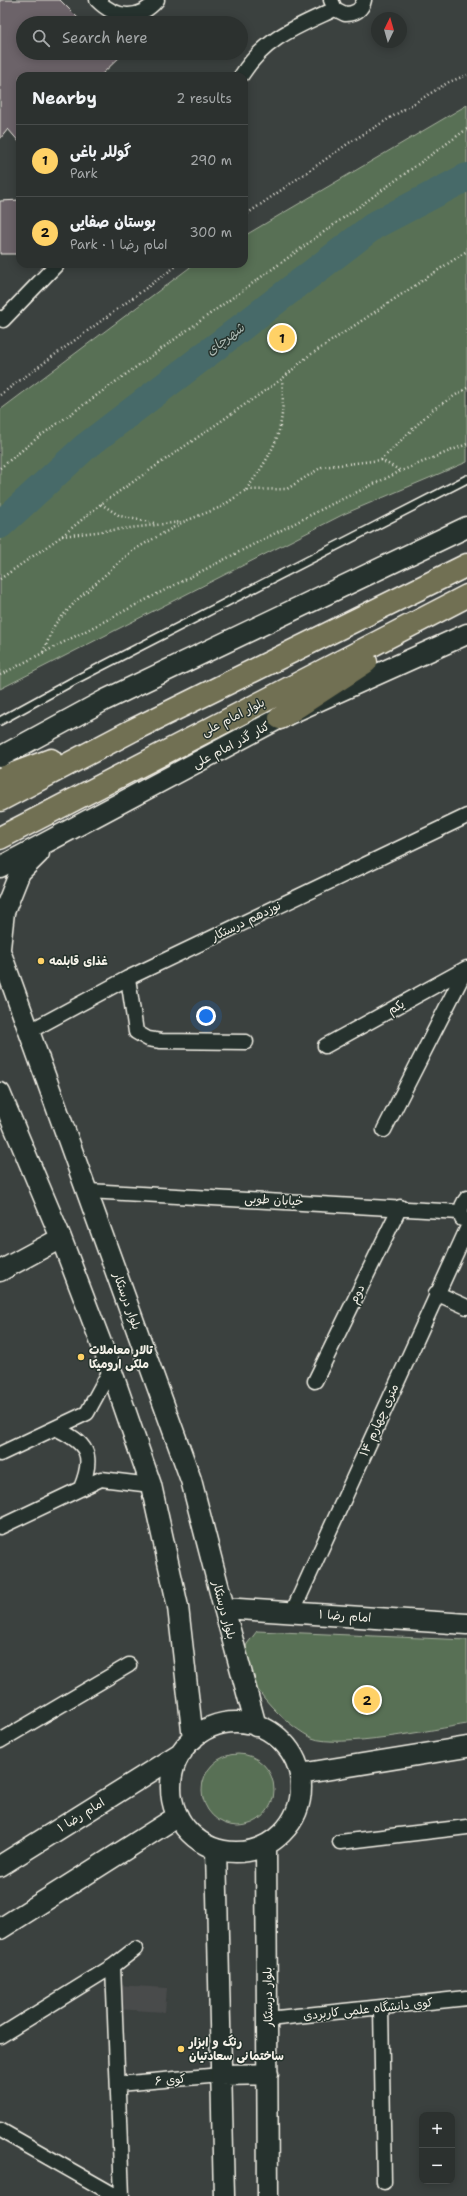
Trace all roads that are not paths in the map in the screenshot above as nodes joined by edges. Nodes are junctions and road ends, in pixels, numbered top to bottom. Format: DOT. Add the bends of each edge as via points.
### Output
graph roads {
  1 [pos="97,0"];
  2 [pos="157,0"];
  3 [pos="364,0"];
  4 [pos="333,4"];
  5 [pos="244,72"];
  6 [pos="53,268"];
  7 [pos="0,318"];
  8 [pos="467,479"];
  9 [pos="467,527"];
  10 [pos="467,565"];
  11 [pos="465,597"];
  12 [pos="467,634"];
  13 [pos="280,718"];
  14 [pos="0,721"];
  15 [pos="133,730"];
  16 [pos="0,757"];
  17 [pos="0,778"];
  18 [pos="0,800"];
  19 [pos="467,816"];
  20 [pos="0,838"];
  21 [pos="48,843"];
  22 [pos="0,867"];
  23 [pos="0,950"];
  24 [pos="466,969"];
  25 [pos="128,978"];
  26 [pos="28,1032"];
  27 [pos="246,1042"];
  28 [pos="325,1046"];
  29 [pos="0,1093"];
  30 [pos="384,1130"];
  31 [pos="88,1191"];
  32 [pos="467,1198"];
  33 [pos="400,1207"];
  34 [pos="460,1212"];
  35 [pos="467,1228"];
  36 [pos="61,1238"];
  37 [pos="0,1271"];
  38 [pos="436,1293"];
  39 [pos="467,1307"];
  40 [pos="111,1369"];
  41 [pos="315,1381"];
  42 [pos="55,1428"];
  43 [pos="0,1454"];
  44 [pos="151,1485"];
  45 [pos="81,1488"];
  46 [pos="0,1527"];
  47 [pos="224,1608"];
  48 [pos="292,1613"];
  49 [pos="467,1624"];
  50 [pos="129,1665"];
  51 [pos="256,1726"];
  52 [pos="0,1741"];
  53 [pos="188,1745"];
  54 [pos="467,1747"];
  55 [pos="300,1774"];
  56 [pos="178,1816"];
  57 [pos="467,1827"];
  58 [pos="340,1842"];
  59 [pos="266,1845"];
  60 [pos="216,1849"];
  61 [pos="0,1866"];
  62 [pos="0,1929"];
  63 [pos="135,1949"];
  64 [pos="113,1966"];
  65 [pos="467,1998"];
  66 [pos="381,2007"];
  67 [pos="268,2019"];
  68 [pos="0,2036"];
  69 [pos="268,2074"];
  70 [pos="221,2075"];
  71 [pos="118,2084"];
  72 [pos="0,2130"];
  73 [pos="384,2182"];
  74 [pos="116,2196"];
  75 [pos="122,2196"];
  76 [pos="224,2196"];
  77 [pos="268,2196"];
  1 -- 2 [label="street" via="106,9 125,16 149,10"];
  3 -- 4 [label="street" via="361,8 351,14 340,12"];
  4 -- 5 [label="street" via="279,36 250,62"];
  6 -- 7 [label="street" via="3,320"];
  8 -- 14 [label="lane"];
  9 -- 16 [label="main road" via="105,700"];
  10 -- 15 [label="highway"];
  11 -- 13 [label="highway"];
  11 -- 20 [label="highway, بلوار امام علی"];
  12 -- 13 [label="main road, کنار گذر امام علی"];
  13 -- 21 [label="main road, کنار گذر امام علی"];
  15 -- 17 [label="highway"];
  15 -- 18 [label="highway"];
  19 -- 25 [label="street, نوزدهم درستکار"];
  21 -- 22 [label="main road, کنار گذر امام علی"];
  21 -- 23 [label="main road" via="20,872 4,912"];
  23 -- 26 [label="main road, بلوار درستکار"];
  24 -- 28 [label="street, یکم"];
  24 -- 30 [label="street"];
  25 -- 26 [label="street, نوزدهم درستکار"];
  25 -- 27 [label="street" via="136,1032 148,1039 160,1042"];
  26 -- 31 [label="main road, بلوار درستکار"];
  29 -- 36 [label="main road"];
  31 -- 33 [label="street, خیابان طوبی"];
  31 -- 47 [label="main road, بلوار درستکار" via="191,1480"];
  32 -- 34 [label="street"];
  33 -- 34 [label="street, خیابان طوبی"];
  33 -- 41 [label="street, دوم"];
  34 -- 35 [label="street"];
  35 -- 38 [label="street, ۱۴ متری چهارم"];
  36 -- 37 [label="main road"];
  36 -- 40 [label="main road"];
  38 -- 39 [label="street"];
  38 -- 48 [label="street, ۱۴ متری چهارم"];
  40 -- 42 [label="street" via="87,1413"];
  40 -- 44 [label="main road"];
  42 -- 43 [label="street"];
  42 -- 45 [label="street" via="76,1438 86,1452 89,1470"];
  44 -- 45 [label="street" via="101,1479"];
  44 -- 53 [label="main road" via="178,1607"];
  45 -- 46 [label="street"];
  47 -- 48 [label="main road, امام رضا ۱"];
  47 -- 51 [label="main road, بلوار درستکار"];
  48 -- 49 [label="main road, امام رضا ۱"];
  50 -- 52 [label="street"];
  51 -- 53 [label="main road" via="240,1723 223,1724 207,1729"];
  51 -- 55 [label="main road" via="272,1733 285,1744"];
  53 -- 56 [label="main road" via="175,1767 172,1783 173,1800"];
  53 -- 61 [label="main road, امام رضا ۱"];
  54 -- 55 [label="main road"];
  55 -- 59 [label="main road" via="301,1791 291,1823 280,1836"];
  56 -- 60 [label="main road" via="188,1830"];
  56 -- 62 [label="main road"];
  57 -- 58 [label="street"];
  59 -- 60 [label="main road" via="250,1851"];
  59 -- 67 [label="main road, بلوار درستکار"];
  60 -- 70 [label="main road"];
  63 -- 64 [label="street"];
  64 -- 68 [label="street"];
  64 -- 71 [label="street"];
  65 -- 66 [label="street, کوی دانشگاه علمی کاربردی"];
  66 -- 67 [label="street, کوی دانشگاه علمی کاربردی"];
  66 -- 73 [label="street"];
  67 -- 69 [label="main road, بلوار درستکار"];
  69 -- 70 [label="main road"];
  69 -- 77 [label="main road, بلوار درستکار"];
  70 -- 71 [label="street, کوی ۶"];
  70 -- 76 [label="main road"];
  71 -- 75 [label="street"];
  72 -- 74 [label="street"];
}
